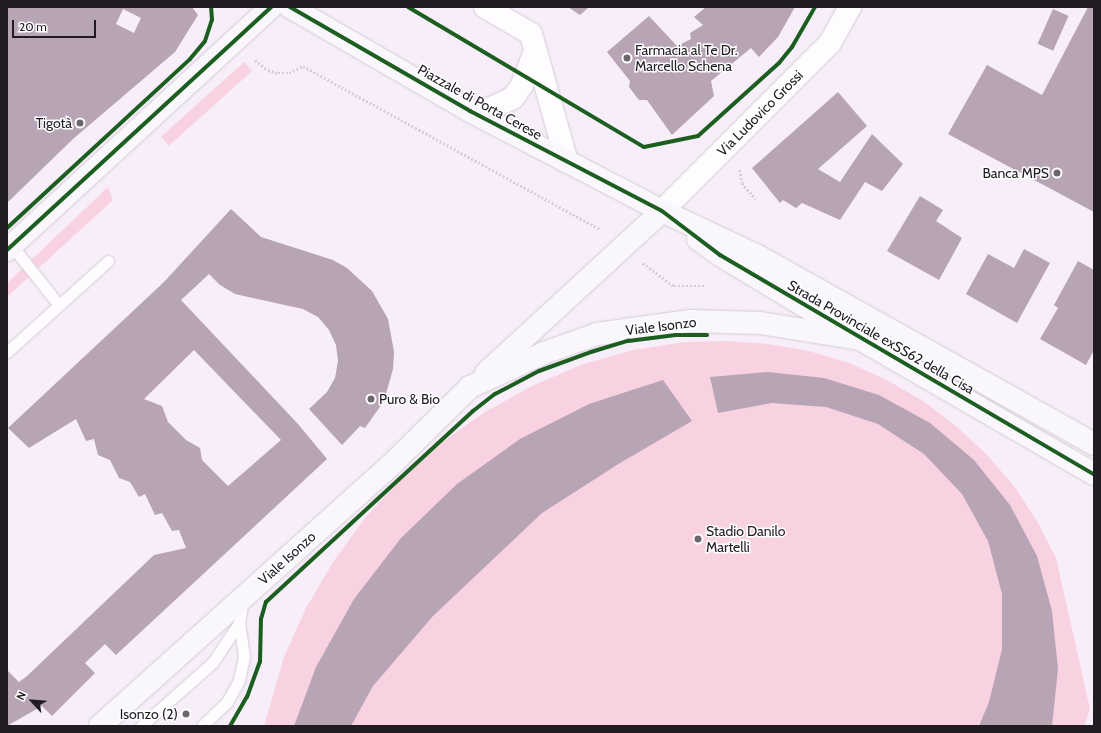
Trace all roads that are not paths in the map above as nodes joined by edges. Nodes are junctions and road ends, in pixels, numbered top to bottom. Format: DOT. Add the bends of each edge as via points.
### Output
graph roads {
  1 [pos="271,7"];
  2 [pos="290,7"];
  3 [pos="485,7"];
  4 [pos="850,7"];
  5 [pos="534,51"];
  6 [pos="470,111"];
  7 [pos="567,162"];
  8 [pos="662,211"];
  9 [pos="9,248"];
  10 [pos="108,261"];
  11 [pos="59,305"];
  12 [pos="860,339"];
  13 [pos="7,352"];
  14 [pos="470,387"];
  15 [pos="1094,444"];
  16 [pos="1094,474"];
  17 [pos="245,596"];
  18 [pos="238,624"];
  19 [pos="100,726"];
  20 [pos="141,726"];
  21 [pos="202,726"];
  1 -- 9 [label="main road"];
  2 -- 6 [label="main road, Piazzale di Porta Cerese"];
  3 -- 5 [label="street" via="531,34"];
  4 -- 8 [label="street, Via Ludovico Grossi" via="830,44"];
  5 -- 6 [label="street" via="522,84 513,98 490,109"];
  5 -- 7 [label="street"];
  6 -- 7 [label="main road, Piazzale di Porta Cerese"];
  7 -- 8 [label="main road, Piazzale di Porta Cerese"];
  8 -- 12 [label="main road, Strada Provinciale exSS62 della Cisa" via="720,255"];
  8 -- 14 [label="main road, Viale Isonzo"];
  8 -- 15 [label="main road, Strada Provinciale exSS62 della Cisa" via="756,255"];
  9 -- 11 [label="lane"];
  10 -- 11 [label="lane"];
  11 -- 13 [label="lane"];
  12 -- 14 [label="main road, Viale Isonzo" via="760,323 690,321 597,334 544,353"];
  12 -- 16 [label="main road, Strada Provinciale exSS62 della Cisa"];
  14 -- 17 [label="main road, Viale Isonzo" via="392,464"];
  17 -- 18 [label="lane"];
  17 -- 19 [label="main road, Viale Isonzo"];
  18 -- 20 [label="lane" via="213,662"];
  18 -- 21 [label="lane" via="244,657 239,680 227,702"];
}
